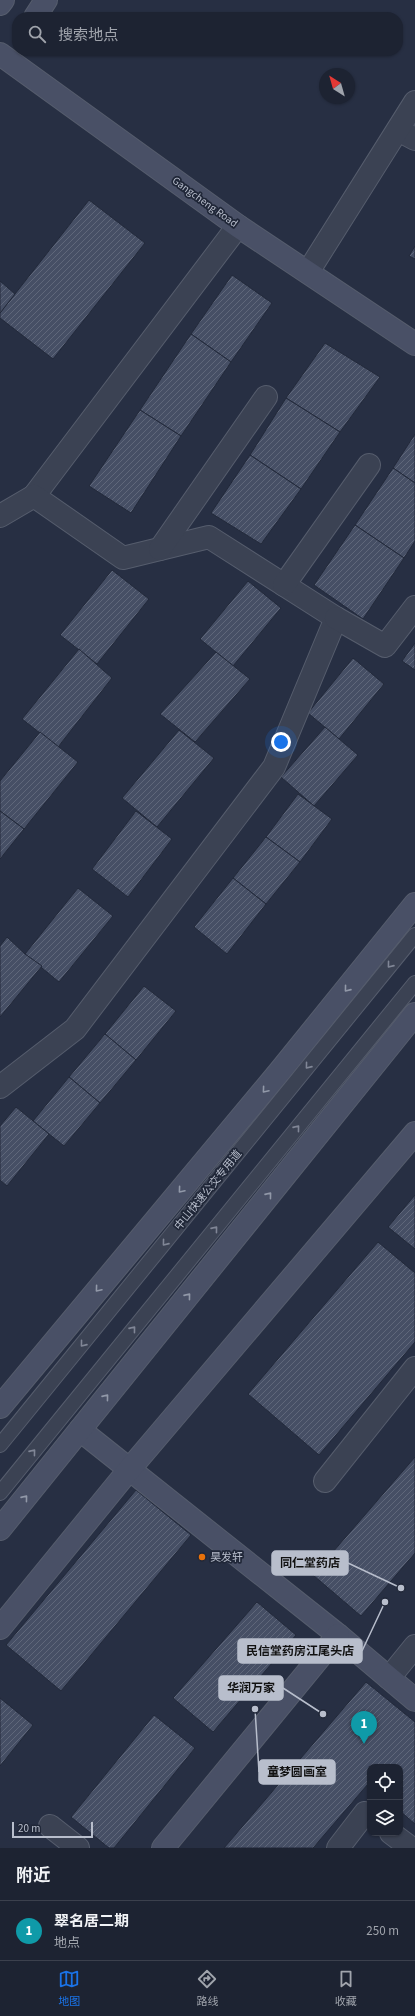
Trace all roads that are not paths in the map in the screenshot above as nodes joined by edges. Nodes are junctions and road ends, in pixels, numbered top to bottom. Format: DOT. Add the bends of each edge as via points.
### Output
graph roads {
  1 [pos="3,0"];
  2 [pos="46,0"];
  3 [pos="0,4"];
  4 [pos="38,12"];
  5 [pos="6,57"];
  6 [pos="415,102"];
  7 [pos="406,134"];
  8 [pos="238,226"];
  9 [pos="308,272"];
  10 [pos="415,344"];
  11 [pos="266,396"];
  12 [pos="369,465"];
  13 [pos="34,496"];
  14 [pos="0,516"];
  15 [pos="160,549"];
  16 [pos="284,585"];
  17 [pos="415,607"];
  18 [pos="336,618"];
  19 [pos="415,904"];
  20 [pos="415,935"];
  21 [pos="415,983"];
  22 [pos="415,1014"];
  23 [pos="0,1087"];
  24 [pos="415,1133"];
  25 [pos="415,1368"];
  26 [pos="0,1407"];
  27 [pos="80,1430"];
  28 [pos="0,1445"];
  29 [pos="128,1471"];
  30 [pos="325,1481"];
  31 [pos="0,1493"];
  32 [pos="0,1529"];
  33 [pos="0,1628"];
  34 [pos="338,1635"];
  35 [pos="415,1646"];
  36 [pos="389,1678"];
  37 [pos="415,1700"];
  38 [pos="367,1815"];
  39 [pos="50,1826"];
  40 [pos="395,1836"];
  41 [pos="78,1848"];
  42 [pos="163,1848"];
  43 [pos="338,1848"];
  44 [pos="411,1848"];
  1 -- 3 [label="street"];
  2 -- 4 [label="street"];
  5 -- 8 [label="street, Gangcheng Road"];
  6 -- 7 [label="street"];
  7 -- 9 [label="street"];
  8 -- 9 [label="street, Gangcheng Road"];
  8 -- 13 [label="street"];
  9 -- 10 [label="street, Gangcheng Road"];
  11 -- 15 [label="street"];
  12 -- 16 [label="street"];
  13 -- 14 [label="street"];
  13 -- 15 [label="street" via="123,558"];
  15 -- 16 [label="street" via="208,537"];
  16 -- 18 [label="street"];
  17 -- 18 [label="street" via="385,646"];
  18 -- 23 [label="street" via="274,766 75,1029"];
  19 -- 26 [label="street, one-way" via="280,1071"];
  20 -- 28 [label="lane, 中山快速公交专用道, one-way"];
  31 -- 21 [label="lane, one-way"];
  27 -- 22 [label="street, one-way"];
  24 -- 29 [label="street"];
  25 -- 30 [label="street"];
  27 -- 29 [label="street"];
  32 -- 27 [label="street, one-way"];
  29 -- 33 [label="street"];
  29 -- 34 [label="street"];
  34 -- 36 [label="street"];
  34 -- 42 [label="street"];
  35 -- 36 [label="street"];
  36 -- 37 [label="street"];
  38 -- 43 [label="street" via="365,1813"];
  39 -- 41 [label="street"];
  40 -- 44 [label="street"];
}
